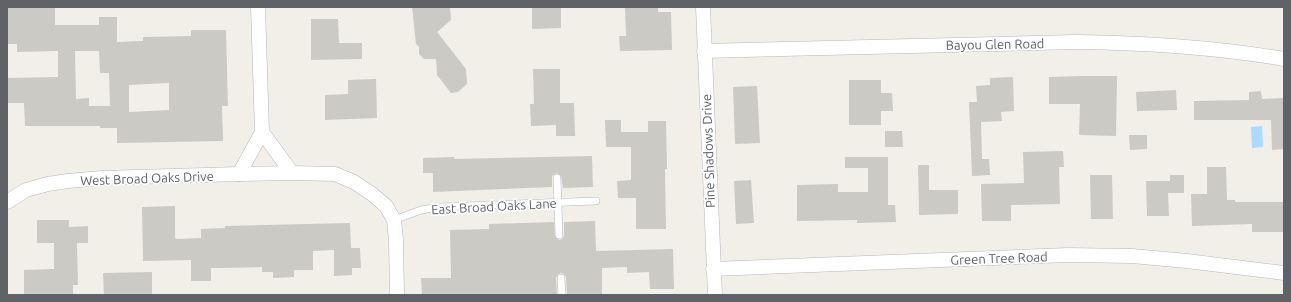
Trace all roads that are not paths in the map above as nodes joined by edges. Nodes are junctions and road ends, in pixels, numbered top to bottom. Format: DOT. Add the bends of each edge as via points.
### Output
graph roads {
  1 [pos="258,7"];
  2 [pos="703,7"];
  3 [pos="704,51"];
  4 [pos="1284,59"];
  5 [pos="262,132"];
  6 [pos="292,173"];
  7 [pos="239,174"];
  8 [pos="557,178"];
  9 [pos="596,201"];
  10 [pos="7,202"];
  11 [pos="558,203"];
  12 [pos="394,220"];
  13 [pos="559,235"];
  14 [pos="713,269"];
  15 [pos="1284,273"];
  16 [pos="561,278"];
  17 [pos="397,295"];
  18 [pos="562,295"];
  19 [pos="715,295"];
  1 -- 5 [label="street"];
  2 -- 3 [label="street, Pine Shadows Drive"];
  3 -- 4 [label="street, Bayou Glen Road" via="1075,42 1188,46"];
  3 -- 14 [label="street, Pine Shadows Drive"];
  5 -- 6 [label="street"];
  5 -- 7 [label="street"];
  6 -- 7 [label="street, West Broad Oaks Drive"];
  6 -- 12 [label="street, West Broad Oaks Drive" via="334,174 354,182 386,206"];
  7 -- 10 [label="street, West Broad Oaks Drive" via="68,181 26,190"];
  8 -- 11 [label="lane"];
  9 -- 11 [label="lane, East Broad Oaks Lane"];
  11 -- 12 [label="lane, East Broad Oaks Lane" via="439,207 421,210"];
  11 -- 13 [label="lane"];
  12 -- 17 [label="street"];
  14 -- 15 [label="street, Green Tree Road" via="1068,255 1132,256"];
  14 -- 19 [label="street, Pine Shadows Drive"];
  16 -- 18 [label="lane"];
}
